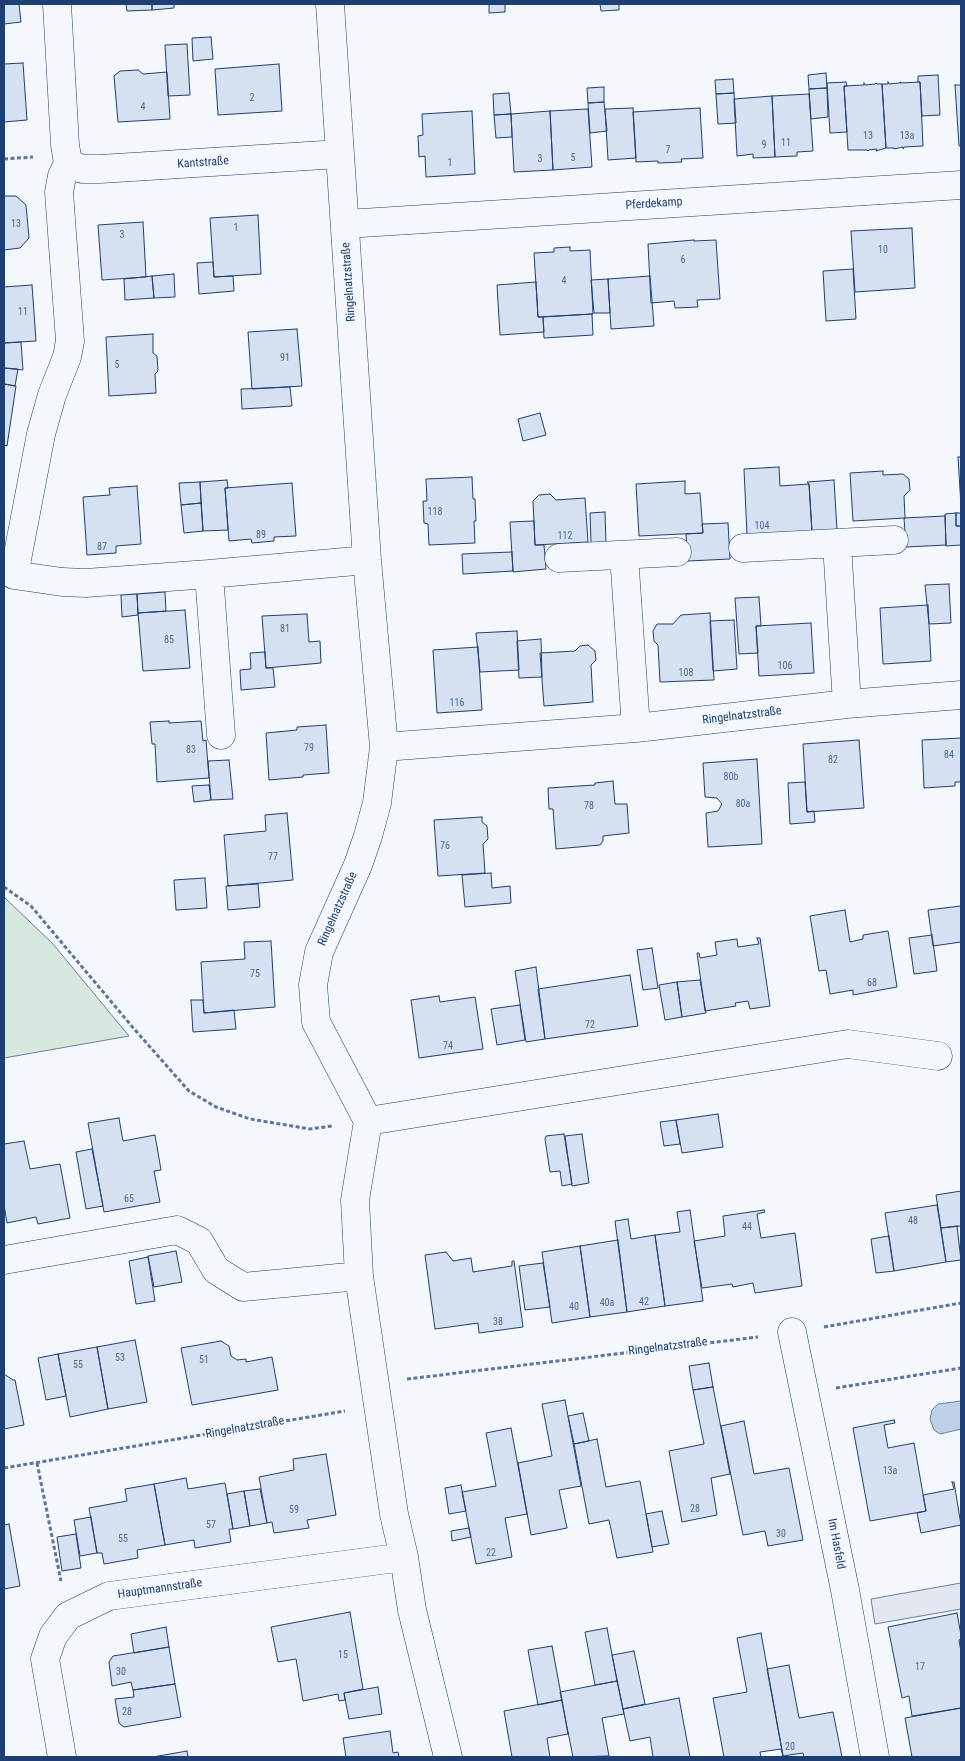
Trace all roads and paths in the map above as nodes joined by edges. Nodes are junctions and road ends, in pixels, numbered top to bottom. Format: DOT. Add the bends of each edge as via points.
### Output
graph roads {
  1 [pos="57,4"];
  2 [pos="330,4"];
  3 [pos="340,154"];
  4 [pos="68,163"];
  5 [pos="961,185"];
  6 [pos="346,224"];
  7 [pos="894,540"];
  8 [pos="837,544"];
  9 [pos="743,548"];
  10 [pos="677,552"];
  11 [pos="624,555"];
  12 [pos="559,558"];
  13 [pos="367,560"];
  14 [pos="209,574"];
  15 [pos="961,695"];
  16 [pos="847,704"];
  17 [pos="636,728"];
  18 [pos="221,735"];
  19 [pos="384,747"];
  20 [pos="4,887"];
  21 [pos="938,1056"];
  22 [pos="368,1121"];
  23 [pos="4,1260"];
  24 [pos="359,1276"];
  25 [pos="961,1303"];
  26 [pos="792,1332"];
  27 [pos="961,1368"];
  28 [pos="374,1383"];
  29 [pos="805,1392"];
  30 [pos="346,1411"];
  31 [pos="37,1463"];
  32 [pos="4,1468"];
  33 [pos="404,1557"];
  34 [pos="68,1616"];
  35 [pos="62,1757"];
  36 [pos="448,1757"];
  37 [pos="874,1757"];
  1 -- 4 [label="street"];
  2 -- 3 [label="street, Ringelnatzstraße"];
  3 -- 4 [label="street, Kantstraße" via="100,170"];
  3 -- 6 [label="street, Ringelnatzstraße"];
  4 -- 14 [label="street" via="59,192 70,341 41,434 14,575 86,583"];
  5 -- 6 [label="street, Pferdekamp"];
  6 -- 13 [label="street, Ringelnatzstraße"];
  7 -- 8 [label="street"];
  8 -- 9 [label="street"];
  8 -- 16 [label="street"];
  10 -- 11 [label="street"];
  11 -- 12 [label="street"];
  11 -- 17 [label="street"];
  13 -- 14 [label="street"];
  13 -- 19 [label="street, Ringelnatzstraße"];
  14 -- 18 [label="street"];
  15 -- 16 [label="street, Ringelnatzstraße"];
  16 -- 17 [label="street, Ringelnatzstraße"];
  17 -- 19 [label="street, Ringelnatzstraße"];
  19 -- 22 [label="street, Ringelnatzstraße" via="377,803 368,836 319,952 313,985 316,1022"];
  20 -- 22 [label="path" via="32,906 189,1091 216,1107 250,1119 310,1129"];
  21 -- 22 [label="street" via="848,1044"];
  22 -- 24 [label="street" via="355,1200"];
  23 -- 24 [label="street" via="177,1230 199,1241 216,1270 243,1287"];
  24 -- 28 [label="street"];
  25 -- 26 [label="path, Ringelnatzstraße"];
  26 -- 28 [label="path, Ringelnatzstraße"];
  26 -- 29 [label="street, Im Hasfeld"];
  27 -- 29 [label="path"];
  28 -- 33 [label="street" via="394,1514"];
  29 -- 37 [label="street, Im Hasfeld" via="845,1590"];
  30 -- 31 [label="path, Ringelnatzstraße"];
  31 -- 32 [label="path, Ringelnatzstraße"];
  31 -- 34 [label="path"];
  33 -- 34 [label="street, Hauptmannstraße" via="109,1596"];
  33 -- 36 [label="street" via="412,1610"];
  34 -- 35 [label="street, Hauptmannstraße" via="53,1636 46,1659"];
}
